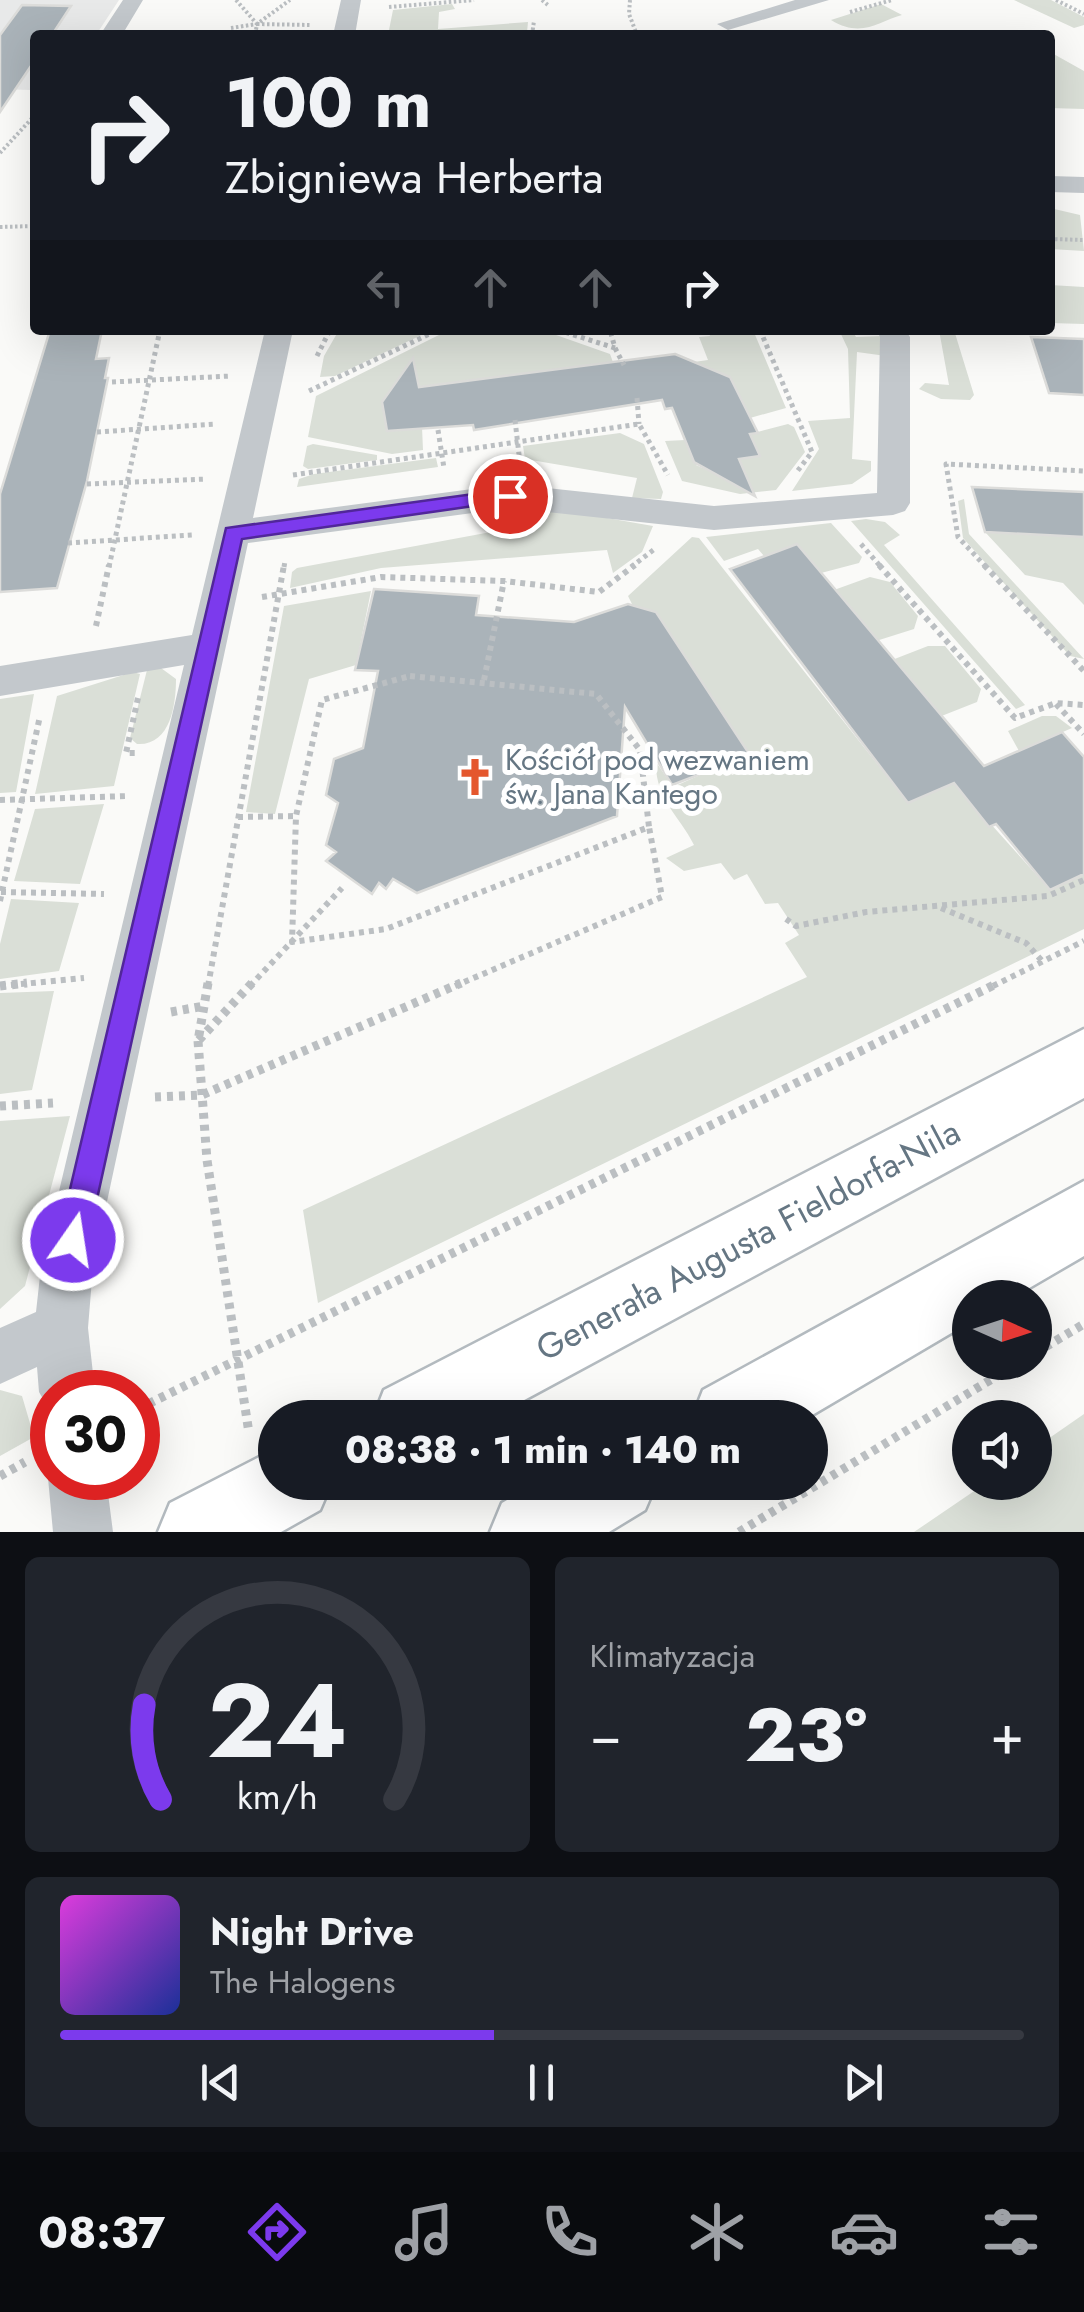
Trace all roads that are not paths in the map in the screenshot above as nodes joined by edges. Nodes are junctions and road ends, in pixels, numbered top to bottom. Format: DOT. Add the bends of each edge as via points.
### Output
graph roads {
  1 [pos="134,0"];
  2 [pos="351,0"];
  3 [pos="716,0"];
  4 [pos="819,0"];
  5 [pos="114,30"];
  6 [pos="345,30"];
  7 [pos="731,30"];
  8 [pos="1055,184"];
  9 [pos="1084,186"];
  10 [pos="277,335"];
  11 [pos="891,335"];
  12 [pos="233,533"];
  13 [pos="208,647"];
  14 [pos="0,681"];
  15 [pos="1084,1062"];
  16 [pos="1084,1216"];
  17 [pos="62,1328"];
  18 [pos="0,1356"];
  19 [pos="65,1370"];
  20 [pos="446,1400"];
  21 [pos="762,1400"];
  22 [pos="258,1472"];
  23 [pos="68,1500"];
  24 [pos="586,1500"];
  25 [pos="83,1532"];
  26 [pos="199,1532"];
  27 [pos="530,1532"];
  1 -- 5 [label="street"];
  2 -- 6 [label="street"];
  3 -- 7 [label="street"];
  4 -- 7 [label="street"];
  8 -- 9 [label="street"];
  10 -- 12 [label="street"];
  11 -- 12 [label="street" via="894,503 714,518 676,500 510,496"];
  12 -- 13 [label="street"];
  13 -- 14 [label="street"];
  13 -- 17 [label="street" via="67,1267"];
  15 -- 20 [label="street, Generała Augusta Fieldorfa-Nila"];
  16 -- 21 [label="street"];
  17 -- 18 [label="street"];
  17 -- 19 [label="street"];
  22 -- 26 [label="street"];
  23 -- 25 [label="street"];
  24 -- 27 [label="street"];
}
